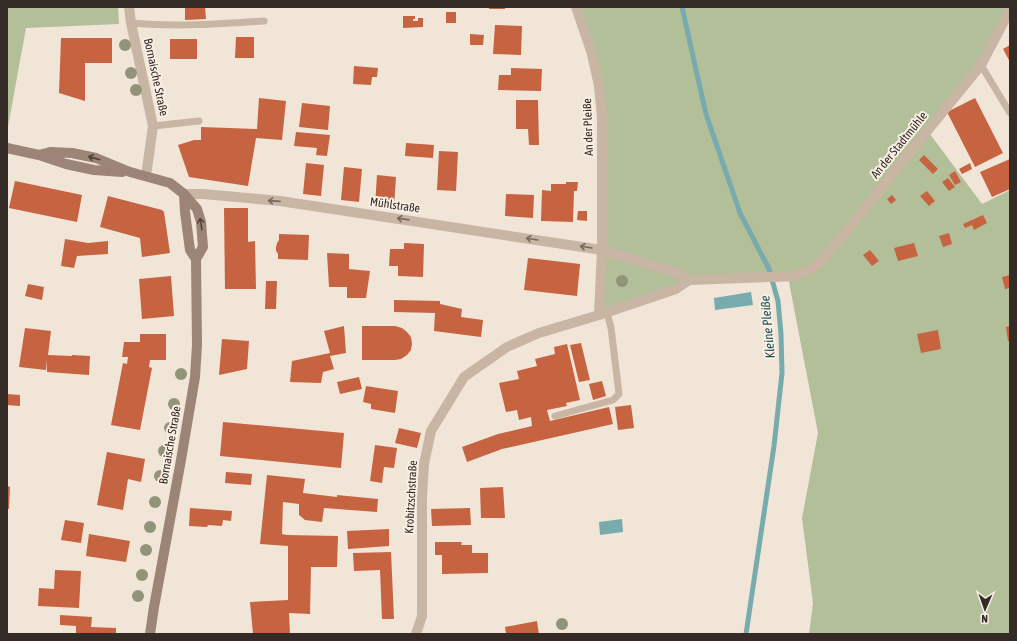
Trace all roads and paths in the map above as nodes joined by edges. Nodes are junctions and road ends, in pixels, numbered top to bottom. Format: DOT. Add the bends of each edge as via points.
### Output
graph roads {
  1 [pos="129,7"];
  2 [pos="576,7"];
  3 [pos="1010,10"];
  4 [pos="264,21"];
  5 [pos="131,23"];
  6 [pos="981,65"];
  7 [pos="1010,113"];
  8 [pos="199,121"];
  9 [pos="153,126"];
  10 [pos="7,148"];
  11 [pos="146,176"];
  12 [pos="184,194"];
  13 [pos="602,250"];
  14 [pos="196,259"];
  15 [pos="689,280"];
  16 [pos="603,314"];
  17 [pos="555,416"];
  18 [pos="150,634"];
  19 [pos="416,634"];
  1 -- 5 [label="street, Bornaische Straße"];
  2 -- 13 [label="street, An der Pleiße" via="592,54 599,86 602,117"];
  3 -- 6 [label="street, An der Stadtmühle"];
  4 -- 5 [label="lane" via="150,25"];
  5 -- 9 [label="street, Bornaische Straße"];
  6 -- 7 [label="lane"];
  6 -- 15 [label="street, An der Stadtmühle" via="851,226 811,269 795,276"];
  8 -- 9 [label="lane"];
  9 -- 11 [label="street, Bornaische Straße"];
  10 -- 11 [label="main road" via="94,170 130,172"];
  11 -- 12 [label="main road" via="170,183"];
  13 -- 12 [label="street, Mühlstraße, one-way" via="280,201"];
  12 -- 14 [label="main road, Bornaische Straße" via="190,250"];
  14 -- 12 [label="main road, Bornaische Straße, one-way" via="203,247 202,222 197,209"];
  13 -- 15 [label="street, Mühlstraße" via="678,273"];
  13 -- 16 [label="street"];
  14 -- 18 [label="main road, Bornaische Straße" via="195,377"];
  15 -- 16 [label="street, Krobitzschstraße" via="676,289"];
  16 -- 17 [label="lane" via="611,328 619,394 613,400"];
  16 -- 19 [label="street, Krobitzschstraße" via="539,333 507,347 464,377 432,431 424,464 422,616"];
}
